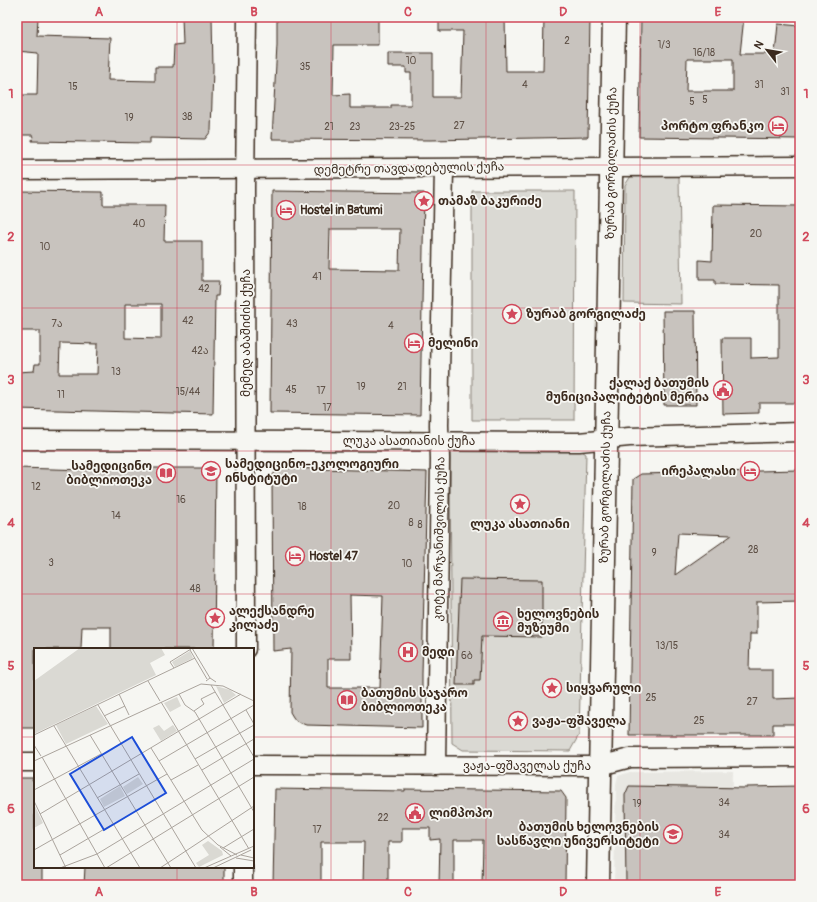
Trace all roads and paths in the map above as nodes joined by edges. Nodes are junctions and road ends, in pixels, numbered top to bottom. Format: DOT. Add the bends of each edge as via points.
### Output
graph roads {
  1 [pos="247,17"];
  2 [pos="614,17"];
  3 [pos="800,166"];
  4 [pos="611,167"];
  5 [pos="444,169"];
  6 [pos="17,170"];
  7 [pos="246,170"];
  8 [pos="800,432"];
  9 [pos="606,439"];
  10 [pos="17,440"];
  11 [pos="246,440"];
  12 [pos="439,441"];
  13 [pos="246,648"];
  14 [pos="800,757"];
  15 [pos="17,762"];
  16 [pos="34,762"];
  17 [pos="254,765"];
  18 [pos="436,766"];
  19 [pos="600,766"];
  20 [pos="243,868"];
  21 [pos="243,885"];
  22 [pos="598,885"];
  1 -- 7 [label="street, მემედ აბაშიძის ქუჩა"];
  2 -- 4 [label="street, ზურაბ გორგილაძის ქუჩა"];
  3 -- 4 [label="street, დემეტრე თავდადებულის ქუჩა"];
  4 -- 5 [label="street, დემეტრე თავდადებულის ქუჩა"];
  4 -- 9 [label="street, ზურაბ გორგილაძის ქუჩა"];
  5 -- 7 [label="street, დემეტრე თავდადებულის ქუჩა"];
  5 -- 12 [label="street, კოტე მარჯანიშვილის ქუჩა"];
  6 -- 7 [label="street, დემეტრე თავდადებულის ქუჩა"];
  7 -- 11 [label="street, მემედ აბაშიძის ქუჩა"];
  8 -- 9 [label="street, ლუკა ასათიანის ქუჩა"];
  9 -- 12 [label="street, ლუკა ასათიანის ქუჩა" via="579,442"];
  9 -- 19 [label="street, ზურაბ გორგილაძის ქუჩა"];
  10 -- 11 [label="street, ლუკა ასათიანის ქუჩა"];
  11 -- 12 [label="street, ლუკა ასათიანის ქუჩა"];
  11 -- 13 [label="street, მემედ აბაშიძის ქუჩა"];
  12 -- 18 [label="street, კოტე მარჯანიშვილის ქუჩა"];
  14 -- 19 [label="street, ვაჟა-ფშაველას ქუჩა" via="630,758"];
  15 -- 16 [label="street"];
  17 -- 18 [label="street, ვაჟა-ფშაველას ქუჩა"];
  18 -- 19 [label="street, ვაჟა-ფშაველას ქუჩა"];
  19 -- 22 [label="street, ზურაბ გორგილაძის ქუჩა"];
  20 -- 21 [label="street"];
}
